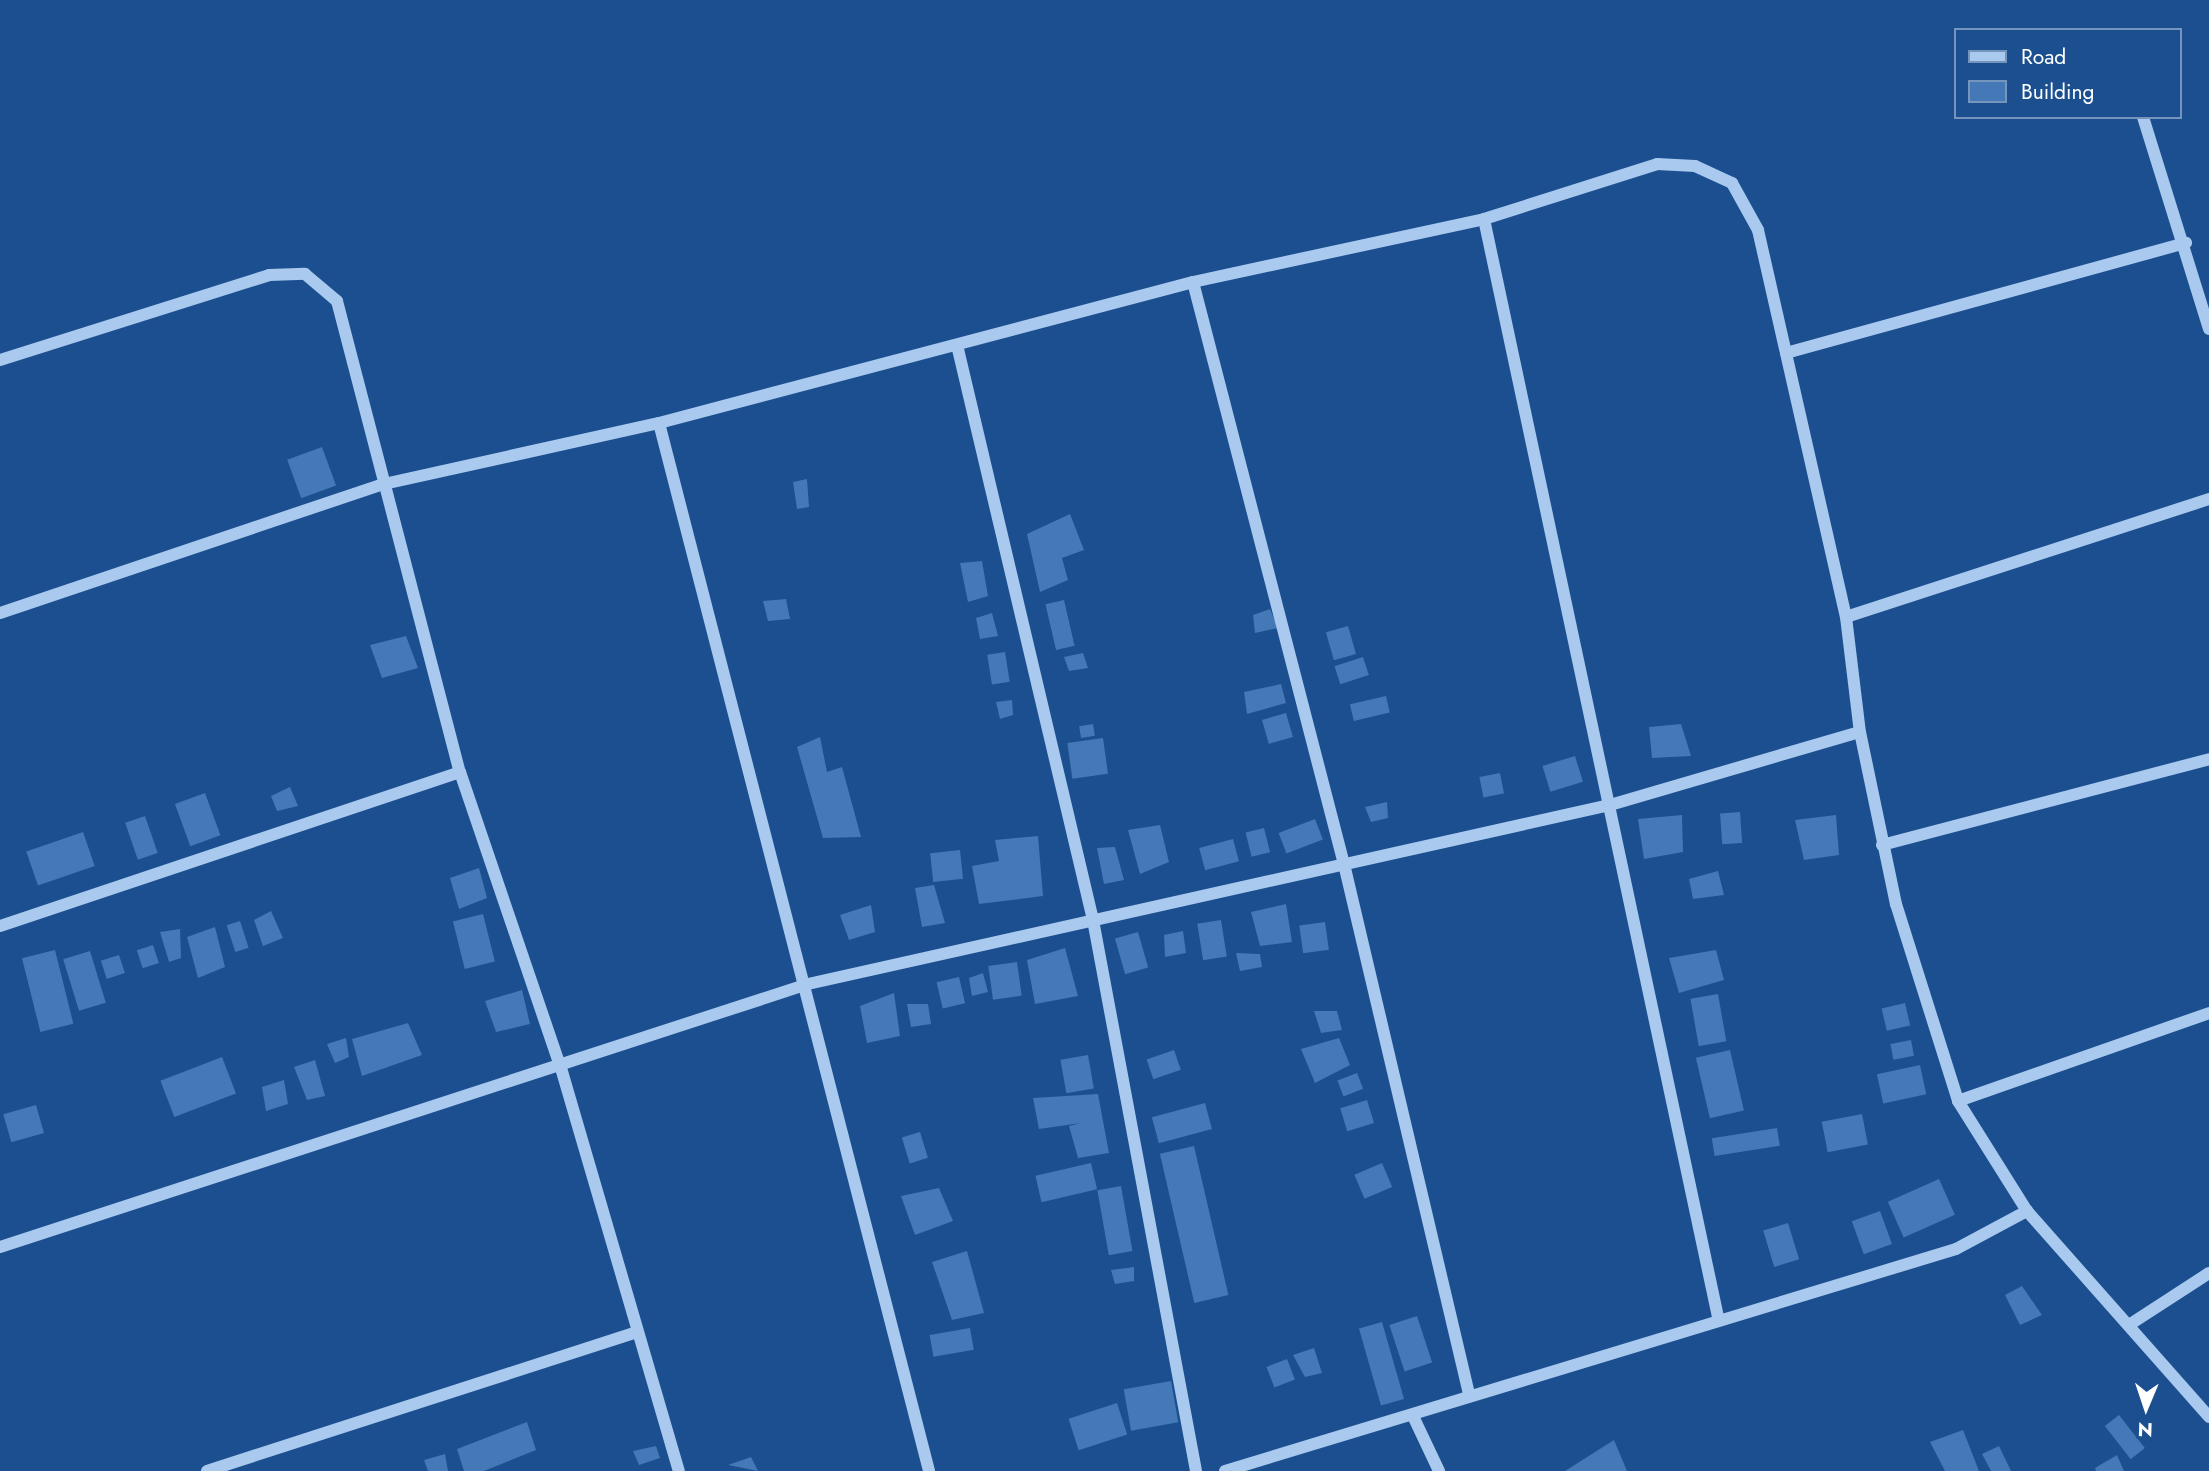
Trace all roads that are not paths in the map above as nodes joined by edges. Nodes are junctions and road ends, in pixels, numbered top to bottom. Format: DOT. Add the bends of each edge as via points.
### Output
graph roads {
  1 [pos="2144,119"];
  2 [pos="1484,219"];
  3 [pos="2186,243"];
  4 [pos="1193,282"];
  5 [pos="2209,329"];
  6 [pos="957,345"];
  7 [pos="1786,353"];
  8 [pos="0,360"];
  9 [pos="659,423"];
  10 [pos="384,484"];
  11 [pos="2209,499"];
  12 [pos="0,613"];
  13 [pos="1846,617"];
  14 [pos="1860,732"];
  15 [pos="2209,759"];
  16 [pos="460,772"];
  17 [pos="1610,805"];
  18 [pos="1882,845"];
  19 [pos="1344,864"];
  20 [pos="1093,920"];
  21 [pos="0,926"];
  22 [pos="807,984"];
  23 [pos="2209,1013"];
  24 [pos="561,1068"];
  25 [pos="1958,1101"];
  26 [pos="2027,1210"];
  27 [pos="0,1248"];
  28 [pos="2209,1273"];
  29 [pos="1718,1317"];
  30 [pos="2132,1323"];
  31 [pos="637,1332"];
  32 [pos="1469,1394"];
  33 [pos="1413,1416"];
  34 [pos="2209,1417"];
  35 [pos="206,1471"];
  36 [pos="679,1471"];
  37 [pos="929,1471"];
  38 [pos="1196,1471"];
  39 [pos="1225,1471"];
  40 [pos="1439,1471"];
  1 -- 3 [label="street"];
  2 -- 4 [label="street"];
  2 -- 7 [label="street" via="1657,164 1695,166 1732,183 1758,230"];
  2 -- 17 [label="street"];
  3 -- 5 [label="street"];
  3 -- 7 [label="street"];
  4 -- 6 [label="street"];
  4 -- 19 [label="street"];
  6 -- 9 [label="street"];
  6 -- 20 [label="street"];
  7 -- 13 [label="street"];
  8 -- 10 [label="street" via="269,275 305,274 337,301"];
  9 -- 10 [label="street"];
  9 -- 22 [label="street"];
  10 -- 12 [label="street"];
  10 -- 16 [label="street"];
  11 -- 13 [label="street"];
  13 -- 14 [label="street"];
  14 -- 17 [label="street"];
  14 -- 18 [label="street"];
  15 -- 18 [label="street"];
  16 -- 21 [label="street"];
  16 -- 24 [label="street"];
  17 -- 19 [label="street"];
  17 -- 29 [label="street"];
  18 -- 25 [label="street"];
  19 -- 20 [label="street"];
  19 -- 32 [label="street"];
  20 -- 22 [label="street"];
  20 -- 38 [label="street"];
  22 -- 24 [label="street"];
  22 -- 37 [label="street"];
  23 -- 25 [label="street"];
  24 -- 27 [label="street"];
  24 -- 31 [label="street"];
  25 -- 26 [label="street"];
  26 -- 29 [label="street" via="1956,1250"];
  26 -- 30 [label="street"];
  28 -- 30 [label="street"];
  29 -- 32 [label="street"];
  30 -- 34 [label="street"];
  31 -- 35 [label="street"];
  31 -- 36 [label="street"];
  32 -- 33 [label="street"];
  33 -- 39 [label="street"];
  33 -- 40 [label="street"];
}
